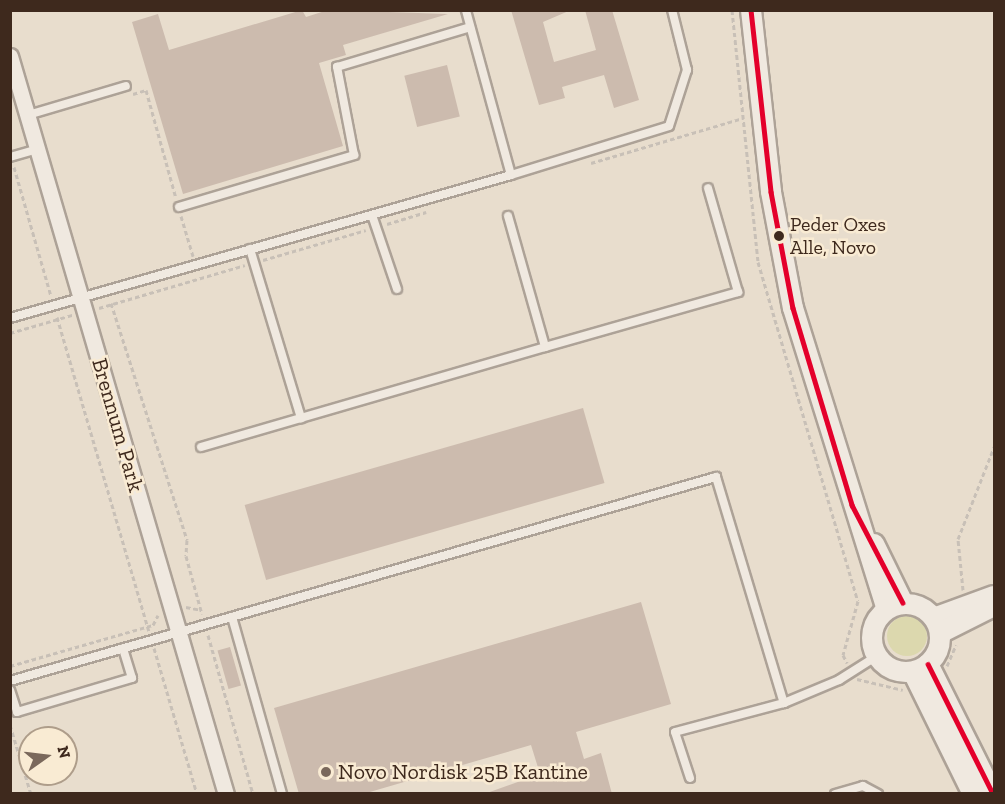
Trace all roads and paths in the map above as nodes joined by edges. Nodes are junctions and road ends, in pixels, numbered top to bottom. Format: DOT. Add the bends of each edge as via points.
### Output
graph roads {
  1 [pos="466,10"];
  2 [pos="672,10"];
  3 [pos="751,10"];
  4 [pos="851,10"];
  5 [pos="875,10"];
  6 [pos="470,27"];
  7 [pos="10,56"];
  8 [pos="126,86"];
  9 [pos="28,115"];
  10 [pos="38,149"];
  11 [pos="11,157"];
  12 [pos="511,175"];
  13 [pos="708,188"];
  14 [pos="179,207"];
  15 [pos="372,215"];
  16 [pos="508,216"];
  17 [pos="250,249"];
  18 [pos="195,265"];
  19 [pos="397,289"];
  20 [pos="108,290"];
  21 [pos="81,297"];
  22 [pos="54,305"];
  23 [pos="10,318"];
  24 [pos="545,348"];
  25 [pos="301,418"];
  26 [pos="201,447"];
  27 [pos="994,447"];
  28 [pos="994,596"];
  29 [pos="968,605"];
  30 [pos="895,606"];
  31 [pos="994,606"];
  32 [pos="172,610"];
  33 [pos="201,610"];
  34 [pos="232,616"];
  35 [pos="205,624"];
  36 [pos="937,625"];
  37 [pos="148,626"];
  38 [pos="178,631"];
  39 [pos="964,637"];
  40 [pos="152,640"];
  41 [pos="123,648"];
  42 [pos="877,656"];
  43 [pos="10,666"];
  44 [pos="920,668"];
  45 [pos="10,681"];
  46 [pos="10,690"];
  47 [pos="941,695"];
  48 [pos="784,703"];
  49 [pos="10,725"];
  50 [pos="690,778"];
  51 [pos="31,794"];
  52 [pos="196,794"];
  53 [pos="226,794"];
  54 [pos="254,794"];
  55 [pos="282,794"];
  56 [pos="835,794"];
  57 [pos="878,794"];
  58 [pos="973,794"];
  59 [pos="993,794"];
  1 -- 6 [label="lane"];
  2 -- 12 [label="lane" via="687,70 669,126"];
  3 -- 30 [label="street" via="771,192 793,308 852,505"];
  4 -- 5 [label="path"];
  6 -- 12 [label="lane"];
  6 -- 14 [label="lane" via="337,67 354,155"];
  7 -- 9 [label="street, Brennum Park"];
  8 -- 9 [label="lane"];
  8 -- 14 [label="path" via="130,95 146,90"];
  9 -- 10 [label="street, Brennum Park"];
  10 -- 11 [label="lane"];
  10 -- 21 [label="street, Brennum Park"];
  11 -- 22 [label="path"];
  12 -- 15 [label="lane"];
  13 -- 24 [label="lane" via="738,292"];
  14 -- 18 [label="path"];
  15 -- 17 [label="lane"];
  15 -- 19 [label="lane"];
  16 -- 24 [label="lane"];
  17 -- 18 [label="lane"];
  17 -- 25 [label="lane"];
  18 -- 20 [label="lane"];
  20 -- 21 [label="lane"];
  20 -- 33 [label="path" via="187,540 186,556"];
  21 -- 22 [label="lane"];
  21 -- 32 [label="street, Brennum Park"];
  22 -- 23 [label="lane"];
  22 -- 37 [label="path"];
  24 -- 25 [label="lane"];
  25 -- 26 [label="lane"];
  27 -- 29 [label="path" via="958,540 958,573"];
  28 -- 29 [label="street"];
  29 -- 36 [label="street"];
  30 -- 36 [label="street"];
  30 -- 42 [label="street" via="874,625"];
  31 -- 36 [label="street"];
  32 -- 33 [label="path"];
  32 -- 37 [label="path" via="158,613"];
  32 -- 38 [label="street, Brennum Park"];
  33 -- 35 [label="path"];
  34 -- 35 [label="lane"];
  34 -- 48 [label="lane" via="716,477"];
  34 -- 55 [label="lane"];
  35 -- 38 [label="lane"];
  35 -- 54 [label="path"];
  36 -- 44 [label="street"];
  37 -- 40 [label="path"];
  37 -- 43 [label="path"];
  38 -- 40 [label="lane"];
  38 -- 53 [label="street, Brennum Park"];
  39 -- 47 [label="path" via="946,667 951,690"];
  40 -- 41 [label="lane"];
  40 -- 52 [label="path"];
  41 -- 45 [label="lane"];
  41 -- 46 [label="lane" via="132,678 17,712"];
  42 -- 44 [label="street" via="892,669"];
  42 -- 48 [label="lane" via="839,680"];
  44 -- 47 [label="street"];
  44 -- 58 [label="street"];
  47 -- 59 [label="street"];
  48 -- 50 [label="lane" via="675,732"];
  49 -- 51 [label="path"];
  56 -- 57 [label="lane" via="863,786"];
}
